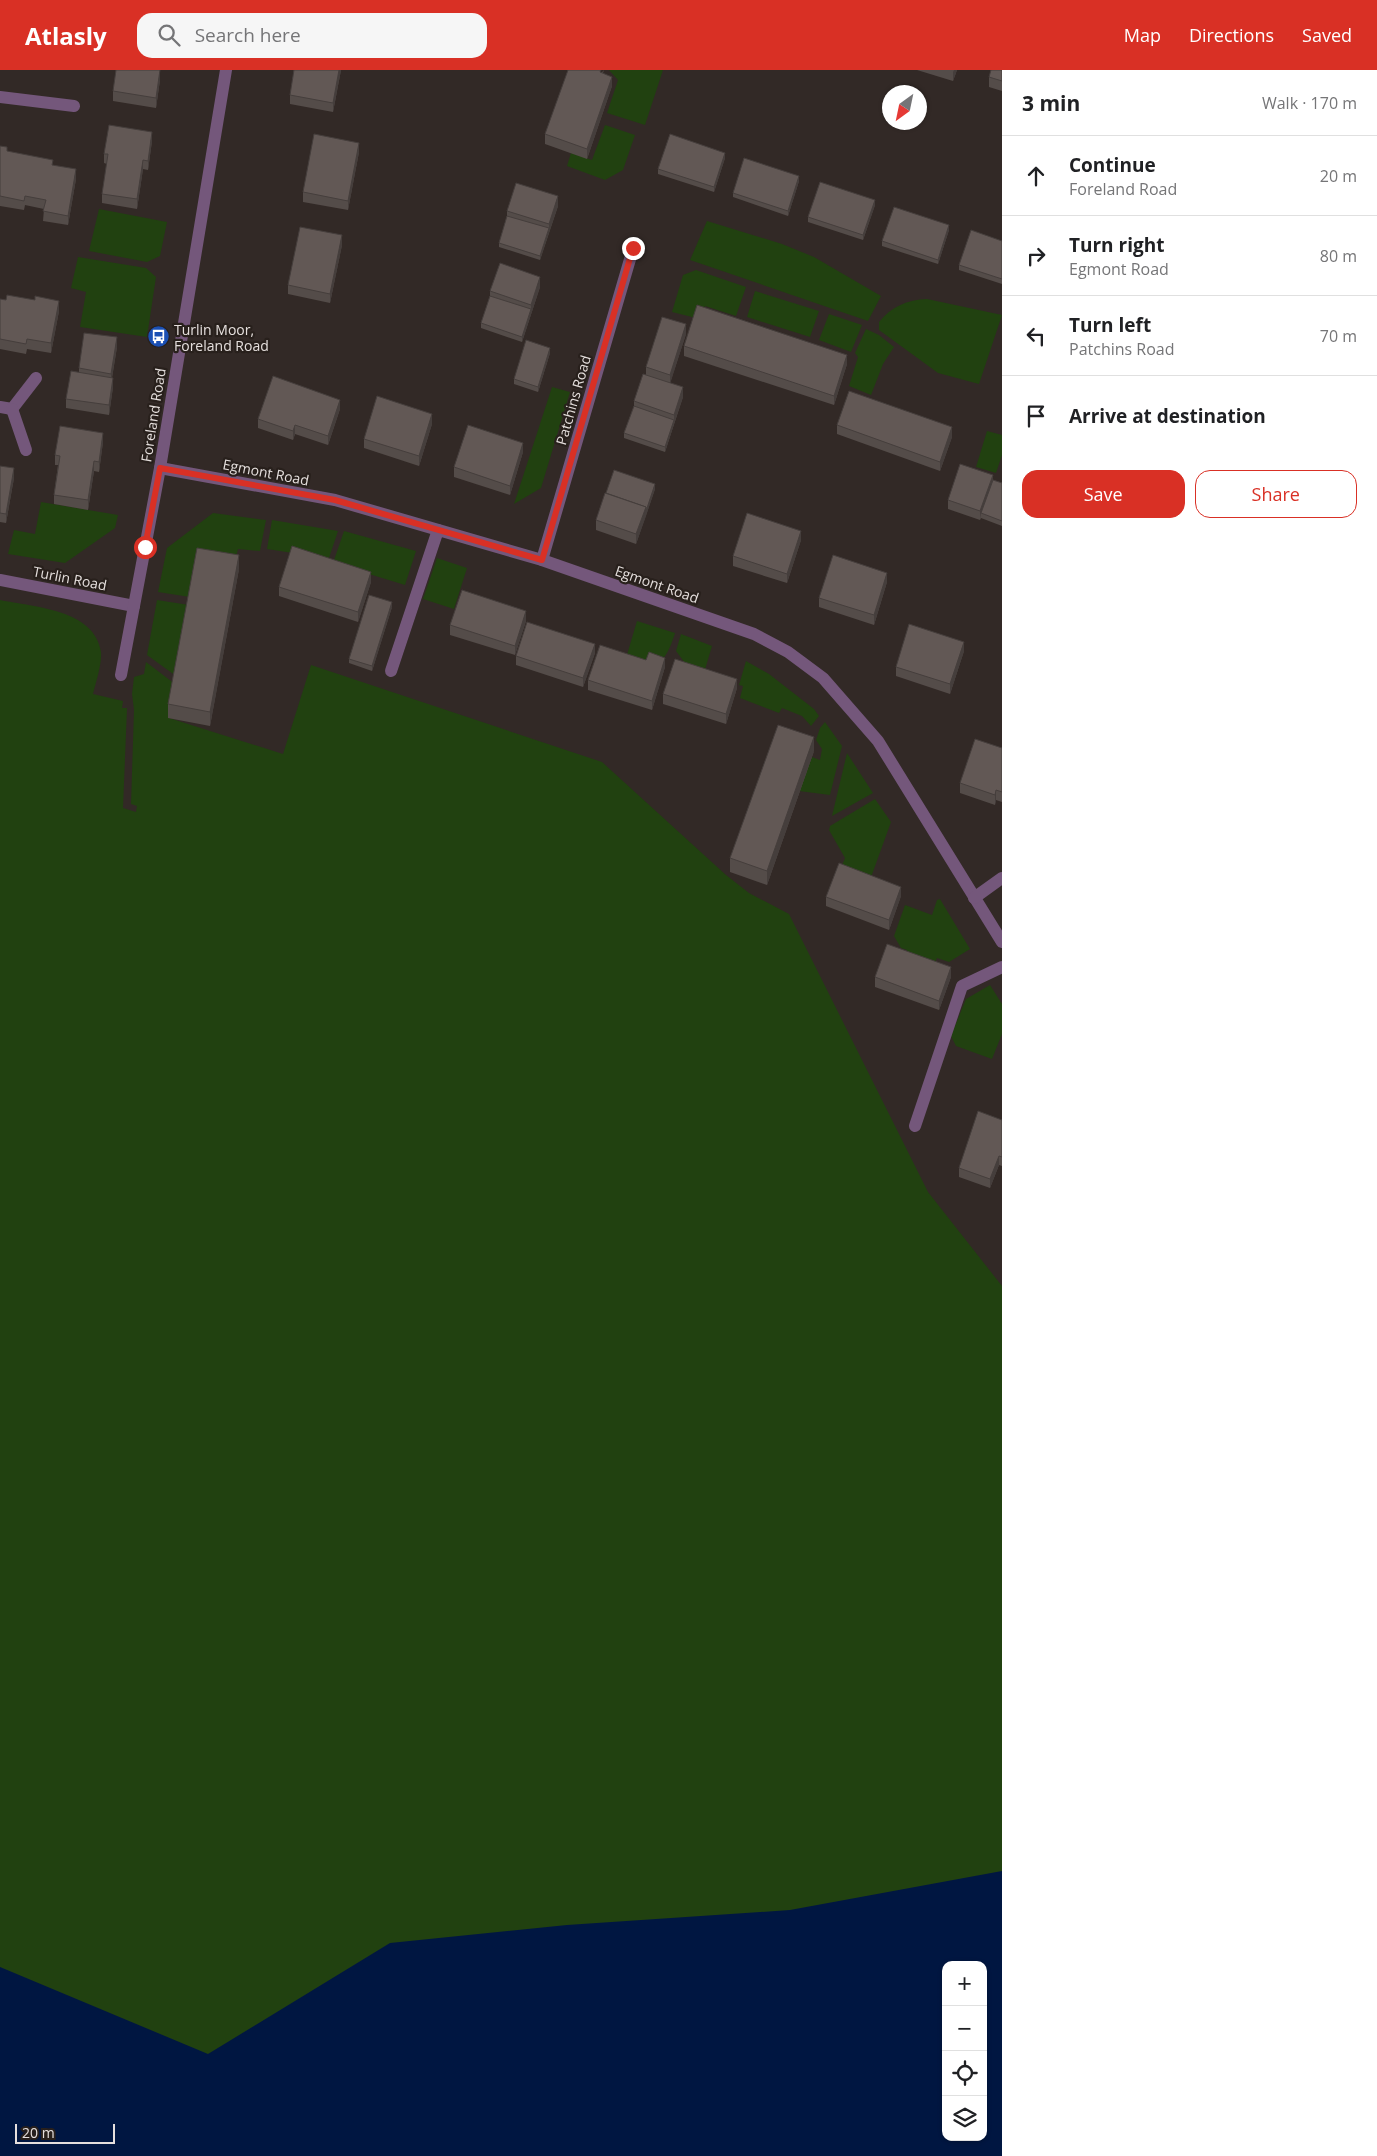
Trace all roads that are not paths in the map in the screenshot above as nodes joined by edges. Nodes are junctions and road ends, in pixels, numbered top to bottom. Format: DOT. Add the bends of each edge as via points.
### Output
graph roads {
  1 [pos="226,70"];
  2 [pos="0,97"];
  3 [pos="74,106"];
  4 [pos="633,248"];
  5 [pos="36,378"];
  6 [pos="6,408"];
  7 [pos="26,450"];
  8 [pos="160,468"];
  9 [pos="438,530"];
  10 [pos="542,560"];
  11 [pos="0,580"];
  12 [pos="134,606"];
  13 [pos="391,671"];
  14 [pos="121,675"];
  15 [pos="1002,878"];
  16 [pos="974,898"];
  17 [pos="1002,942"];
  18 [pos="1002,967"];
  19 [pos="915,1126"];
  1 -- 8 [label="street, Foreland Road"];
  2 -- 3 [label="street"];
  4 -- 10 [label="street, Patchins Road"];
  5 -- 6 [label="street"];
  6 -- 7 [label="street"];
  8 -- 9 [label="street, Egmont Road" via="335,500"];
  8 -- 12 [label="street, Foreland Road"];
  9 -- 10 [label="street, Egmont Road"];
  9 -- 13 [label="street"];
  10 -- 16 [label="street, Egmont Road" via="754,634 807,665 823,678 878,741"];
  11 -- 12 [label="street, Turlin Road"];
  12 -- 14 [label="street, Foreland Road"];
  15 -- 16 [label="street"];
  16 -- 17 [label="street, Egmont Road"];
  18 -- 19 [label="street" via="962,986"];
}
